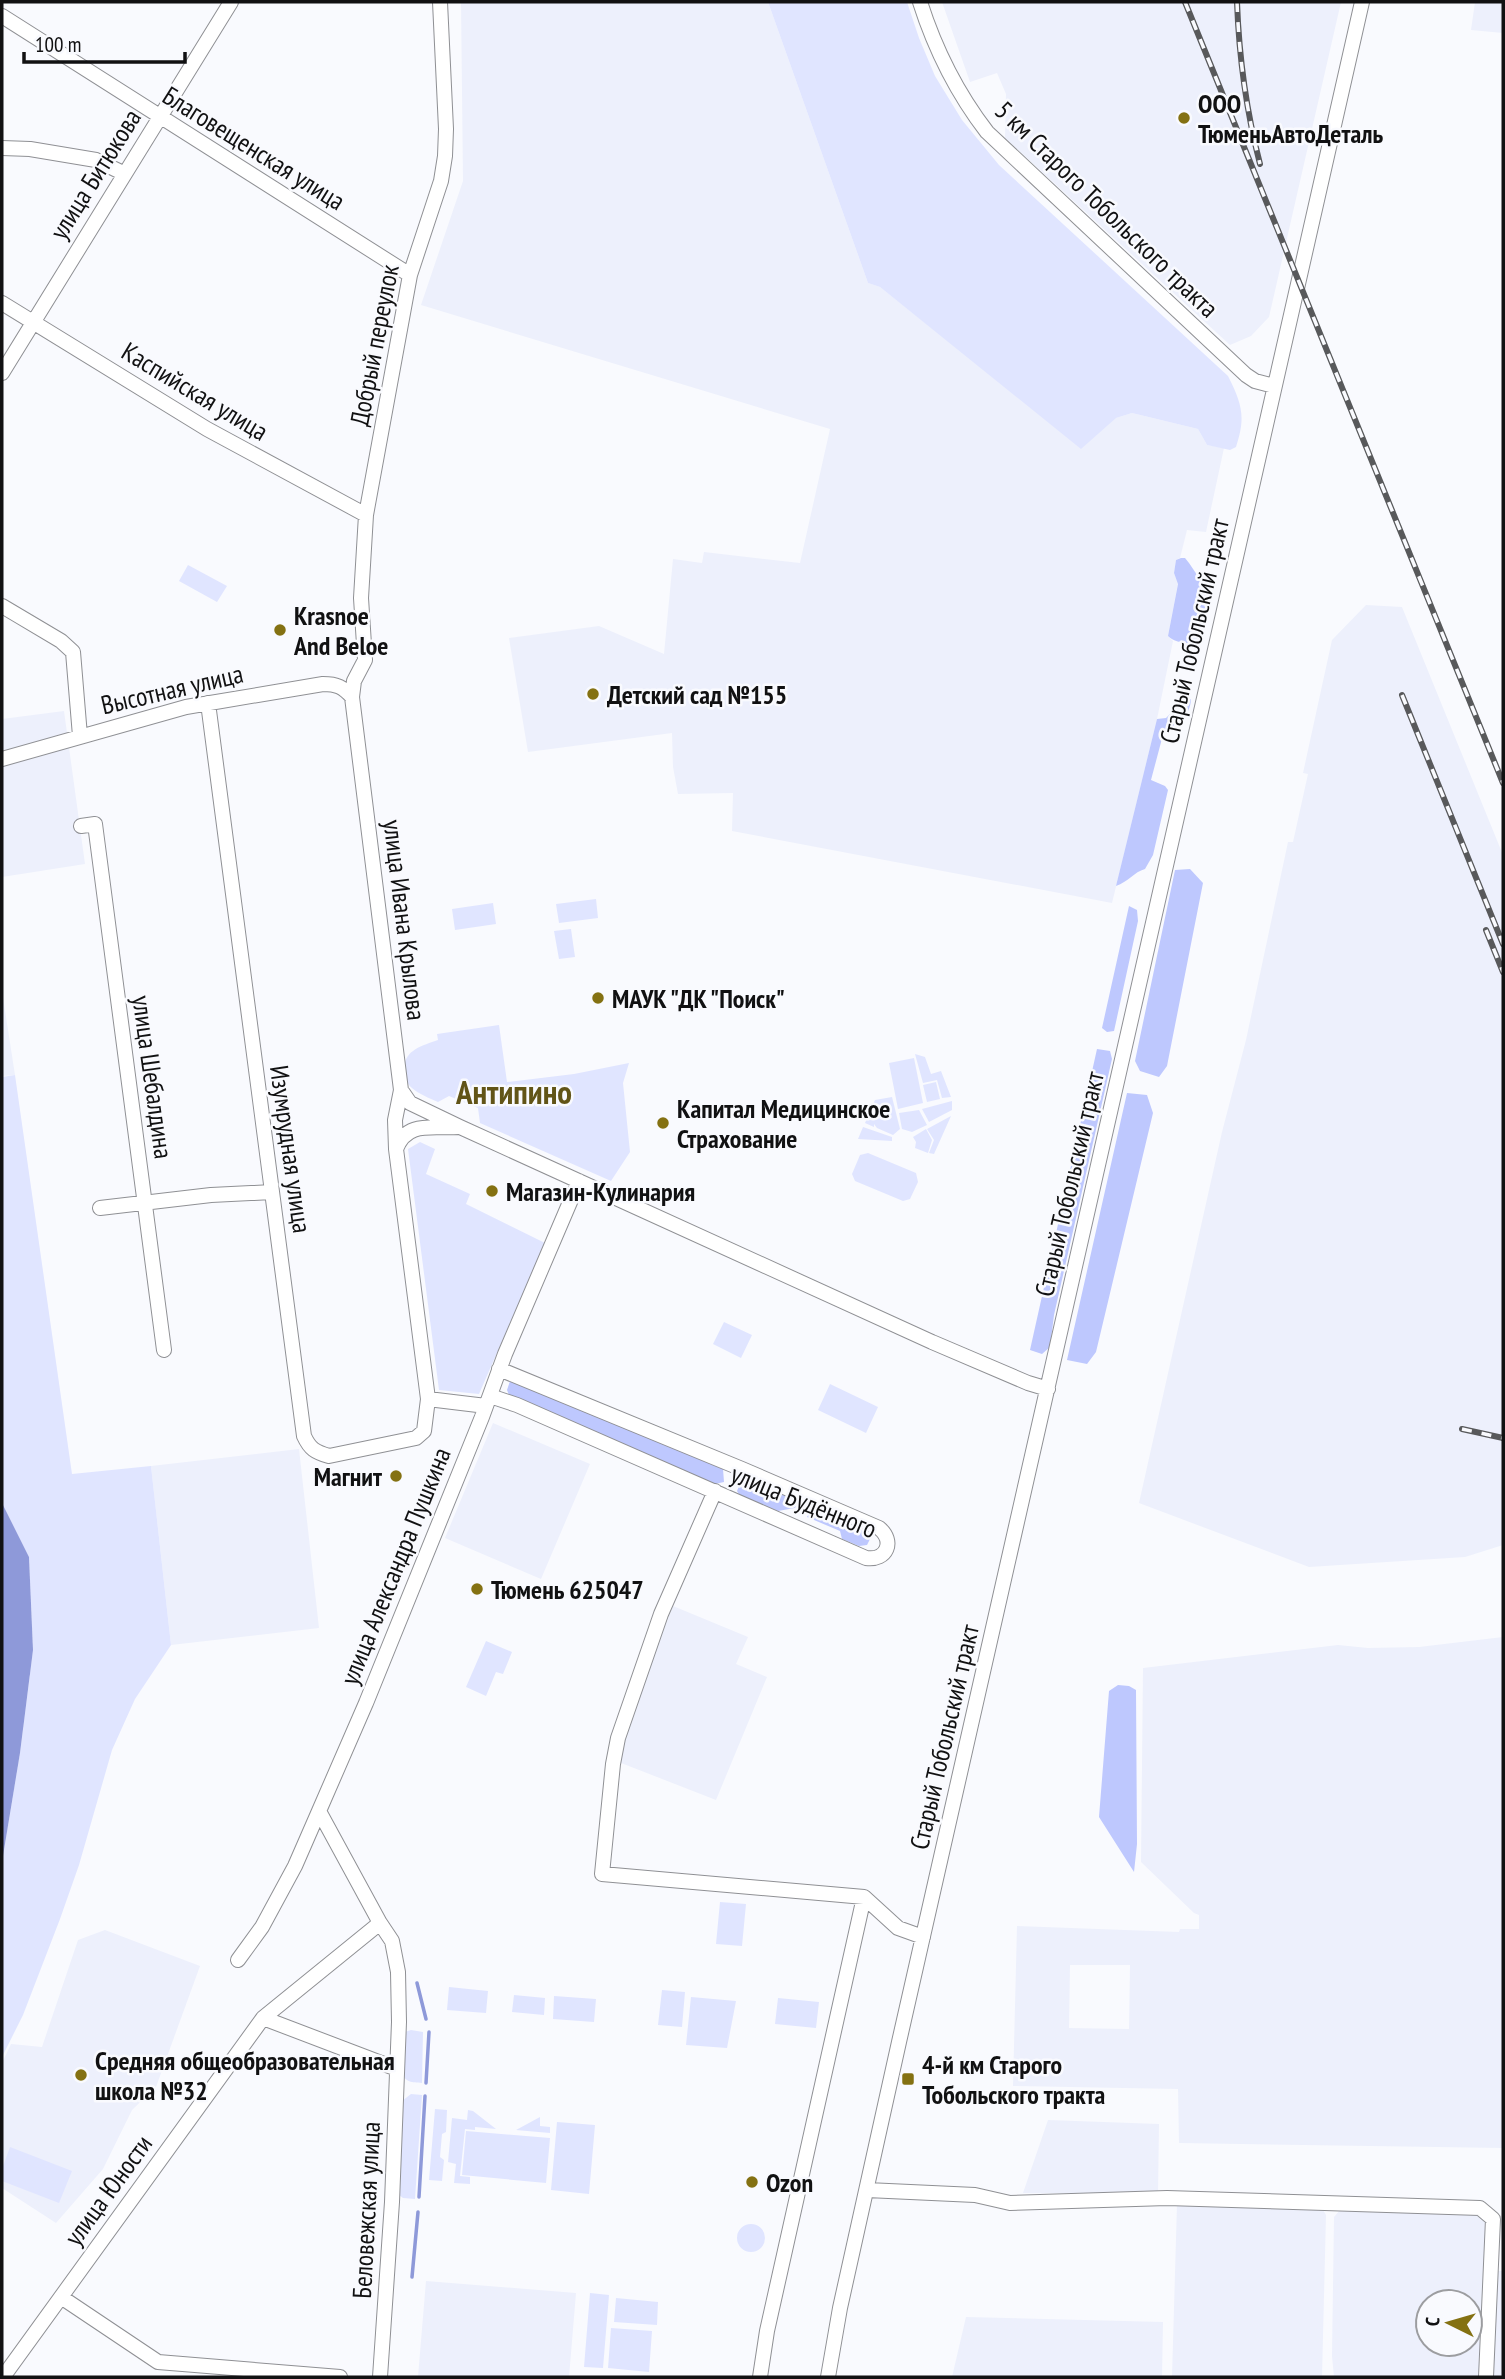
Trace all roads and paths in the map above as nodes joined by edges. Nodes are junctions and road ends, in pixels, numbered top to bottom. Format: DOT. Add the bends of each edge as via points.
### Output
graph roads {
  1 [pos="231,2"];
  2 [pos="440,2"];
  3 [pos="920,2"];
  4 [pos="1362,2"];
  5 [pos="2,16"];
  6 [pos="159,117"];
  7 [pos="2,148"];
  8 [pos="123,173"];
  9 [pos="410,275"];
  10 [pos="2,303"];
  11 [pos="33,322"];
  12 [pos="2,373"];
  13 [pos="1274,386"];
  14 [pos="366,515"];
  15 [pos="2,606"];
  16 [pos="352,697"];
  17 [pos="208,703"];
  18 [pos="80,736"];
  19 [pos="2,759"];
  20 [pos="81,826"];
  21 [pos="401,1090"];
  22 [pos="460,1127"];
  23 [pos="396,1149"];
  24 [pos="579,1181"];
  25 [pos="272,1192"];
  26 [pos="145,1203"];
  27 [pos="100,1208"];
  28 [pos="164,1350"];
  29 [pos="499,1369"];
  30 [pos="1048,1389"];
  31 [pos="428,1399"];
  32 [pos="488,1401"];
  33 [pos="715,1491"];
  34 [pos="319,1811"];
  35 [pos="864,1897"];
  36 [pos="380,1923"];
  37 [pos="923,1937"];
  38 [pos="237,1960"];
  39 [pos="263,2018"];
  40 [pos="397,2069"];
  41 [pos="867,2190"];
  42 [pos="1498,2258"];
  43 [pos="61,2297"];
  44 [pos="3,2377"];
  45 [pos="340,2377"];
  46 [pos="380,2377"];
  47 [pos="760,2377"];
  48 [pos="828,2377"];
  49 [pos="1486,2377"];
  1 -- 6 [label="street, улица Битюкова"];
  2 -- 9 [label="street, Добрый переулок" via="445,156"];
  3 -- 13 [label="street, 5 км Старого Тобольского тракта" via="948,72 987,132 1246,374"];
  4 -- 13 [label="street, Старый Тобольский тракт"];
  5 -- 6 [label="street, Благовещенская улица"];
  6 -- 8 [label="street, улица Битюкова"];
  6 -- 9 [label="street, Благовещенская улица"];
  7 -- 8 [label="street" via="96,160"];
  8 -- 11 [label="street, улица Битюкова"];
  9 -- 14 [label="street, Добрый переулок"];
  10 -- 11 [label="street, Каспийская улица"];
  11 -- 12 [label="street, улица Битюкова"];
  11 -- 14 [label="street, Каспийская улица" via="207,429"];
  13 -- 30 [label="street, Старый Тобольский тракт"];
  14 -- 16 [label="street, Добрый переулок" via="361,598 365,660"];
  15 -- 18 [label="street" via="61,640 73,652"];
  16 -- 17 [label="street, Высотная улица" via="343,687 323,684"];
  16 -- 21 [label="street, улица Ивана Крылова"];
  17 -- 18 [label="street, Высотная улица"];
  17 -- 25 [label="street, Изумрудная улица"];
  18 -- 19 [label="street, Высотная улица"];
  20 -- 26 [label="street, улица Шебалдина" via="95,824"];
  21 -- 22 [label="street" via="410,1103"];
  21 -- 23 [label="street, улица Ивана Крылова"];
  22 -- 23 [label="street" via="410,1130 400,1137"];
  22 -- 24 [label="street"];
  23 -- 31 [label="street, улица Ивана Крылова"];
  24 -- 29 [label="street, улица Александра Пушкина"];
  24 -- 30 [label="street" via="941,1346"];
  25 -- 26 [label="street"];
  25 -- 31 [label="street, Изумрудная улица" via="309,1447 329,1456 416,1438 424,1431"];
  26 -- 27 [label="street"];
  26 -- 28 [label="street, улица Шебалдина"];
  29 -- 32 [label="street, улица Александра Пушкина"];
  29 -- 33 [label="street, улица Будённого" via="879,1528 886,1533 887,1549 882,1556 866,1558"];
  30 -- 37 [label="street, Старый Тобольский тракт"];
  31 -- 32 [label="street, улица Будённого"];
  32 -- 33 [label="street, улица Будённого" via="517,1405"];
  32 -- 34 [label="street, улица Александра Пушкина"];
  33 -- 35 [label="street" via="661,1614 618,1738 602,1874"];
  34 -- 36 [label="street"];
  34 -- 38 [label="street, улица Александра Пушкина" via="295,1866"];
  35 -- 37 [label="street" via="898,1928"];
  35 -- 47 [label="street" via="764,2342"];
  36 -- 39 [label="street, улица Юности"];
  36 -- 40 [label="street, Беловежская улица" via="392,1941 398,1972"];
  37 -- 41 [label="street, Старый Тобольский тракт"];
  39 -- 40 [label="street"];
  39 -- 43 [label="street, улица Юности"];
  40 -- 46 [label="street, Беловежская улица"];
  41 -- 42 [label="street" via="975,2195 1010,2203 1167,2198 1471,2206 1493,2220"];
  41 -- 48 [label="street, Старый Тобольский тракт"];
  42 -- 49 [label="street"];
  43 -- 44 [label="street, улица Юности"];
  43 -- 45 [label="street" via="158,2362"];
}
